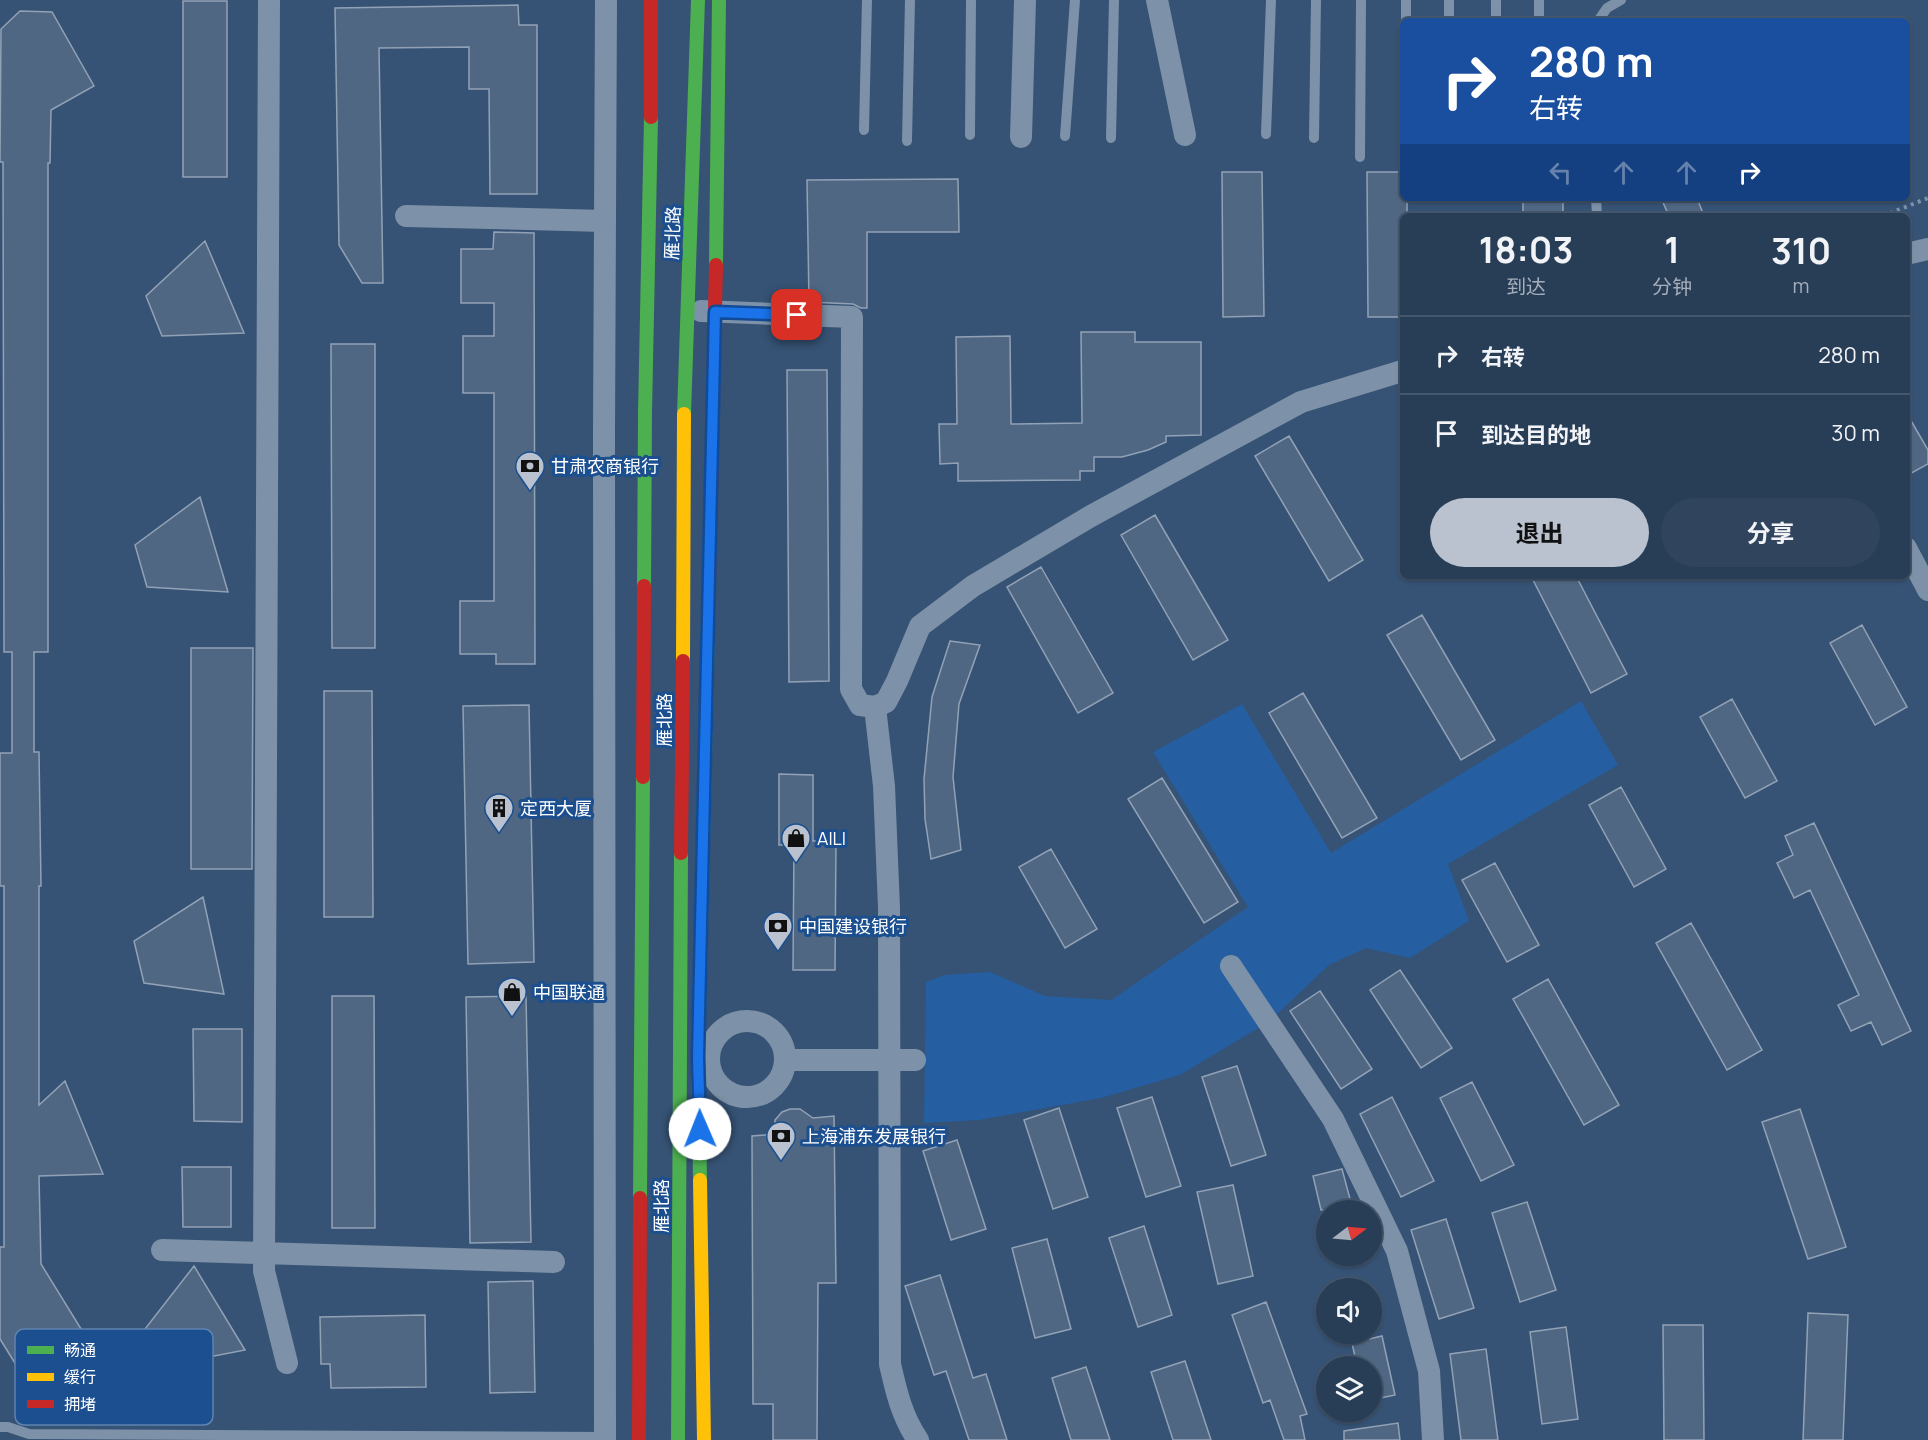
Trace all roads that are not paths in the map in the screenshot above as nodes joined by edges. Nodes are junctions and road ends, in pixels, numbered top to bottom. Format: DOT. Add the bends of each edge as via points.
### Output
graph roads {
  1 [pos="269,0"];
  2 [pos="606,0"];
  3 [pos="651,0"];
  4 [pos="698,0"];
  5 [pos="719,0"];
  6 [pos="867,0"];
  7 [pos="910,0"];
  8 [pos="971,0"];
  9 [pos="1025,0"];
  10 [pos="1075,0"];
  11 [pos="1114,0"];
  12 [pos="1157,0"];
  13 [pos="1271,0"];
  14 [pos="1316,0"];
  15 [pos="1360,0"];
  16 [pos="1406,0"];
  17 [pos="1449,0"];
  18 [pos="1496,0"];
  19 [pos="1539,0"];
  20 [pos="1621,0"];
  21 [pos="1406,18"];
  22 [pos="1449,18"];
  23 [pos="1496,18"];
  24 [pos="1539,18"];
  25 [pos="1600,18"];
  26 [pos="864,130"];
  27 [pos="1266,134"];
  28 [pos="970,135"];
  29 [pos="1065,135"];
  30 [pos="1185,135"];
  31 [pos="1021,137"];
  32 [pos="1111,138"];
  33 [pos="1314,138"];
  34 [pos="907,141"];
  35 [pos="1360,157"];
  36 [pos="406,216"];
  37 [pos="605,221"];
  38 [pos="1928,249"];
  39 [pos="1910,253"];
  40 [pos="687,310"];
  41 [pos="715,312"];
  42 [pos="1400,371"];
  43 [pos="1910,556"];
  44 [pos="1928,590"];
  45 [pos="875,707"];
  46 [pos="1231,966"];
  47 [pos="641,1054"];
  48 [pos="696,1058"];
  49 [pos="888,1059"];
  50 [pos="786,1060"];
  51 [pos="915,1060"];
  52 [pos="162,1250"];
  53 [pos="264,1253"];
  54 [pos="554,1262"];
  55 [pos="288,1363"];
  56 [pos="0,1427"];
  57 [pos="605,1439"];
  58 [pos="639,1440"];
  59 [pos="678,1440"];
  60 [pos="704,1440"];
  61 [pos="918,1440"];
  62 [pos="1433,1440"];
  1 -- 53 [label="street"];
  2 -- 37 [label="street"];
  3 -- 47 [label="main road, 雁北路"];
  4 -- 40 [label="main road, 雁北路"];
  5 -- 41 [label="main road"];
  6 -- 26 [label="lane"];
  7 -- 34 [label="lane"];
  8 -- 28 [label="lane"];
  9 -- 31 [label="street"];
  10 -- 29 [label="lane"];
  11 -- 32 [label="lane"];
  12 -- 30 [label="street"];
  13 -- 27 [label="lane"];
  14 -- 33 [label="lane"];
  15 -- 35 [label="lane"];
  16 -- 21 [label="lane"];
  17 -- 22 [label="lane"];
  18 -- 23 [label="lane"];
  19 -- 24 [label="lane"];
  20 -- 25 [label="lane" via="1607,8"];
  36 -- 37 [label="street"];
  37 -- 57 [label="street"];
  38 -- 39 [label="street"];
  40 -- 41 [label="street"];
  40 -- 48 [label="main road, 雁北路" via="684,410"];
  41 -- 45 [label="street" via="852,317 851,689 860,705"];
  41 -- 48 [label="main road"];
  42 -- 45 [label="street" via="1301,402 1091,516 974,585 920,626 886,702"];
  43 -- 44 [label="street"];
  45 -- 49 [label="street" via="884,786 889,908"];
  46 -- 62 [label="street" via="1333,1119 1397,1251 1429,1371"];
  47 -- 48 [label="street"];
  47 -- 58 [label="main road, 雁北路"];
  48 -- 50 [label="street" via="720,1031 748,1020 775,1033"];
  48 -- 50 [label="street" via="719,1087 746,1098 761,1096 774,1088 783,1075"];
  48 -- 59 [label="main road, 雁北路"];
  48 -- 60 [label="main road"];
  49 -- 50 [label="street"];
  49 -- 51 [label="street"];
  49 -- 61 [label="street" via="890,1364 897,1399"];
  52 -- 53 [label="street"];
  53 -- 54 [label="street"];
  53 -- 55 [label="street" via="264,1271"];
  56 -- 57 [label="lane" via="29,1434"];
}
